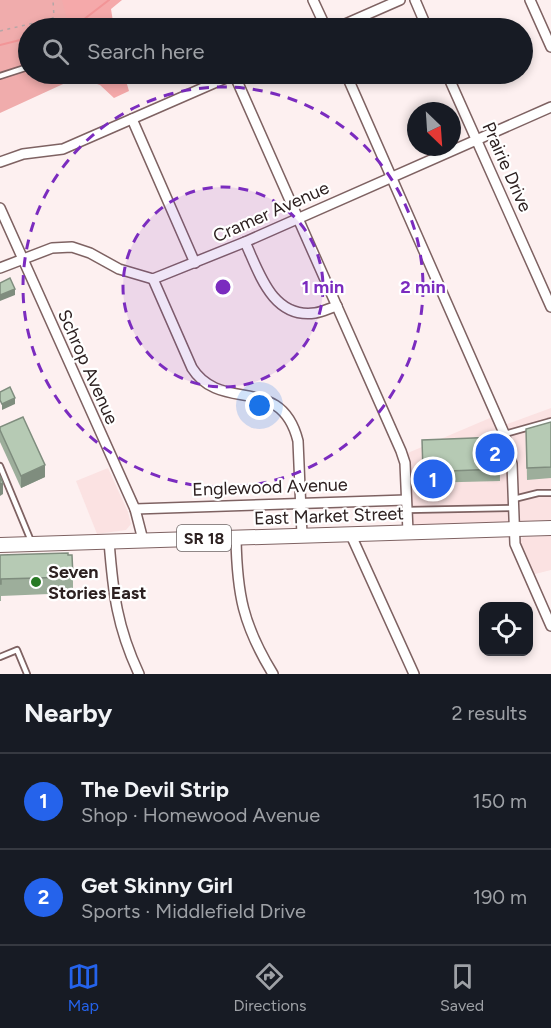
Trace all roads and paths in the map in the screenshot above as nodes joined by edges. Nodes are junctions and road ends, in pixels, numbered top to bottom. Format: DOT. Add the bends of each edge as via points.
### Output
graph roads {
  1 [pos="53,0"];
  2 [pos="313,0"];
  3 [pos="400,0"];
  4 [pos="415,0"];
  5 [pos="530,0"];
  6 [pos="52,18"];
  7 [pos="321,18"];
  8 [pos="359,18"];
  9 [pos="423,18"];
  10 [pos="18,27"];
  11 [pos="0,31"];
  12 [pos="551,47"];
  13 [pos="18,70"];
  14 [pos="0,76"];
  15 [pos="211,84"];
  16 [pos="238,84"];
  17 [pos="350,84"];
  18 [pos="451,84"];
  19 [pos="551,107"];
  20 [pos="132,119"];
  21 [pos="476,139"];
  22 [pos="0,162"];
  23 [pos="391,177"];
  24 [pos="0,208"];
  25 [pos="298,218"];
  26 [pos="246,242"];
  27 [pos="23,258"];
  28 [pos="195,263"];
  29 [pos="0,268"];
  30 [pos="153,279"];
  31 [pos="337,306"];
  32 [pos="551,306"];
  33 [pos="551,422"];
  34 [pos="505,434"];
  35 [pos="0,466"];
  36 [pos="551,493"];
  37 [pos="406,500"];
  38 [pos="301,503"];
  39 [pos="514,504"];
  40 [pos="135,509"];
  41 [pos="407,510"];
  42 [pos="551,528"];
  43 [pos="513,529"];
  44 [pos="408,532"];
  45 [pos="350,533"];
  46 [pos="302,535"];
  47 [pos="236,538"];
  48 [pos="142,540"];
  49 [pos="109,541"];
  50 [pos="32,544"];
  51 [pos="0,545"];
  52 [pos="551,626"];
  53 [pos="0,657"];
  54 [pos="27,674"];
  55 [pos="139,674"];
  56 [pos="273,674"];
  57 [pos="414,674"];
  1 -- 6 [label="path"];
  2 -- 7 [label="street"];
  3 -- 8 [label="street"];
  4 -- 9 [label="street"];
  5 -- 12 [label="street"];
  10 -- 11 [label="path"];
  13 -- 14 [label="lane"];
  15 -- 20 [label="street"];
  16 -- 25 [label="street"];
  17 -- 23 [label="street"];
  18 -- 21 [label="street, Prairie Drive"];
  19 -- 21 [label="street, Cramer Avenue"];
  20 -- 22 [label="street" via="63,149 23,154"];
  20 -- 28 [label="street"];
  21 -- 23 [label="street, Cramer Avenue"];
  21 -- 32 [label="street, Prairie Drive"];
  23 -- 25 [label="street, Cramer Avenue"];
  23 -- 34 [label="street"];
  24 -- 27 [label="street, Schrop Avenue"];
  25 -- 26 [label="street, Cramer Avenue"];
  25 -- 31 [label="street"];
  26 -- 28 [label="street, Cramer Avenue"];
  26 -- 31 [label="street" via="265,285 277,301 308,313"];
  27 -- 29 [label="street"];
  27 -- 30 [label="street" via="52,248 72,248"];
  27 -- 40 [label="street, Schrop Avenue"];
  28 -- 30 [label="street, Cramer Avenue"];
  30 -- 38 [label="street" via="200,379 223,392 261,398 288,417 298,441"];
  31 -- 37 [label="street" via="401,451"];
  33 -- 34 [label="lane"];
  34 -- 39 [label="street" via="512,464"];
  35 -- 50 [label="lane"];
  36 -- 39 [label="lane" via="538,493"];
  37 -- 38 [label="street, Englewood Avenue"];
  37 -- 41 [label="street"];
  38 -- 40 [label="street, Englewood Avenue"];
  38 -- 46 [label="street"];
  39 -- 41 [label="lane"];
  39 -- 43 [label="street"];
  40 -- 48 [label="street, Schrop Avenue"];
  41 -- 44 [label="street"];
  42 -- 43 [label="main road, East Market Street / SR 18"];
  43 -- 44 [label="main road, East Market Street / SR 18"];
  43 -- 52 [label="street" via="514,544"];
  44 -- 45 [label="main road, East Market Street / SR 18"];
  45 -- 46 [label="main road, East Market Street / SR 18"];
  45 -- 57 [label="street"];
  46 -- 47 [label="main road, East Market Street / SR 18"];
  47 -- 48 [label="main road, East Market Street / SR 18"];
  47 -- 56 [label="street" via="242,608"];
  48 -- 49 [label="main road, East Market Street / SR 18"];
  49 -- 50 [label="main road, East Market Street / SR 18"];
  49 -- 55 [label="street" via="117,615"];
  50 -- 51 [label="main road, East Market Street / SR 18"];
  53 -- 54 [label="lane" via="17,650"];
}
